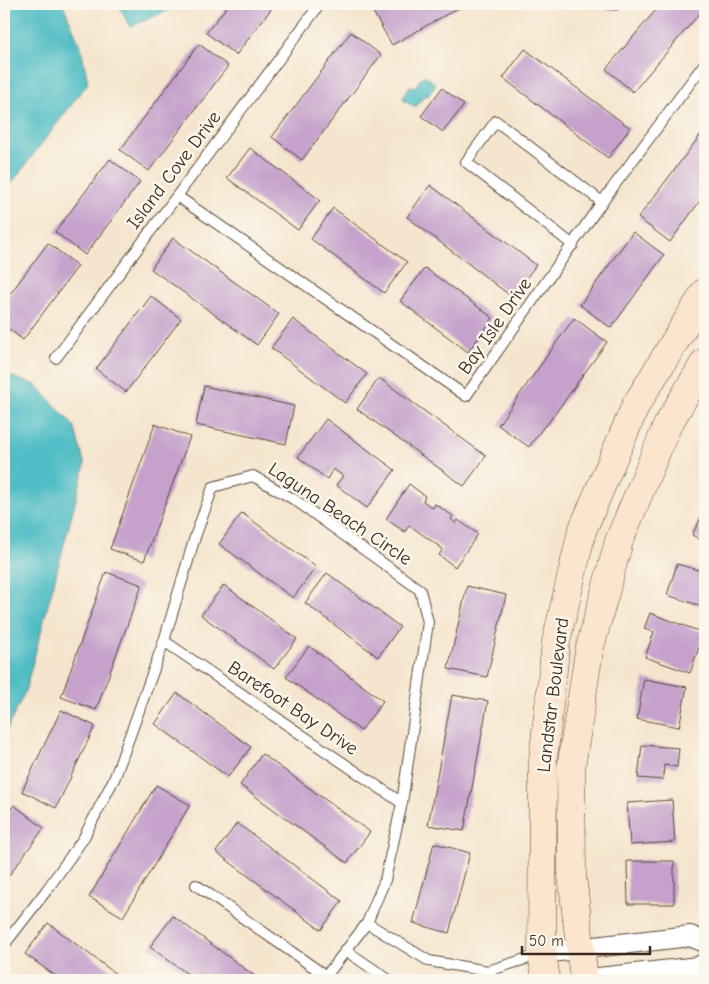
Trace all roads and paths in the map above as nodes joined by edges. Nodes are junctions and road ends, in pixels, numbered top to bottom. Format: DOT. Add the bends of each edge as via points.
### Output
graph roads {
  1 [pos="320,4"];
  2 [pos="705,63"];
  3 [pos="177,196"];
  4 [pos="602,202"];
  5 [pos="572,245"];
  6 [pos="705,292"];
  7 [pos="56,358"];
  8 [pos="705,362"];
  9 [pos="164,641"];
  10 [pos="402,803"];
  11 [pos="196,885"];
  12 [pos="367,923"];
  13 [pos="705,942"];
  14 [pos="4,945"];
  15 [pos="579,948"];
  16 [pos="345,950"];
  17 [pos="542,953"];
  18 [pos="705,963"];
  19 [pos="324,978"];
  20 [pos="389,980"];
  21 [pos="546,980"];
  22 [pos="583,980"];
  1 -- 3 [label="lane, Island Cove Drive"];
  2 -- 4 [label="lane, Bay Isle Drive"];
  3 -- 5 [label="lane, Bay Isle Drive" via="466,396"];
  3 -- 7 [label="lane, Island Cove Drive"];
  4 -- 5 [label="lane, Bay Isle Drive"];
  4 -- 5 [label="lane" via="496,121 466,162"];
  6 -- 17 [label="main road, Landstar Boulevard" via="636,405 582,531 556,642 543,760"];
  8 -- 15 [label="main road, Landstar Boulevard" via="667,426 618,542 590,651 572,768 572,875"];
  9 -- 10 [label="lane, Barefoot Bay Drive"];
  9 -- 10 [label="lane, Laguna Beach Circle" via="213,487 252,476 295,500 420,590 428,622"];
  9 -- 14 [label="lane, Laguna Beach Circle" via="115,777 83,839"];
  10 -- 12 [label="lane, Laguna Beach Circle" via="385,880"];
  11 -- 19 [label="lane"];
  12 -- 16 [label="lane, Laguna Beach Circle"];
  12 -- 17 [label="lane" via="429,961 488,971"];
  13 -- 15 [label="street" via="690,936"];
  15 -- 17 [label="street"];
  15 -- 22 [label="main road, Landstar Boulevard"];
  16 -- 19 [label="lane, Laguna Beach Circle"];
  16 -- 20 [label="lane"];
  17 -- 21 [label="main road, Landstar Boulevard"];
  18 -- 22 [label="street" via="700,967"];
}
